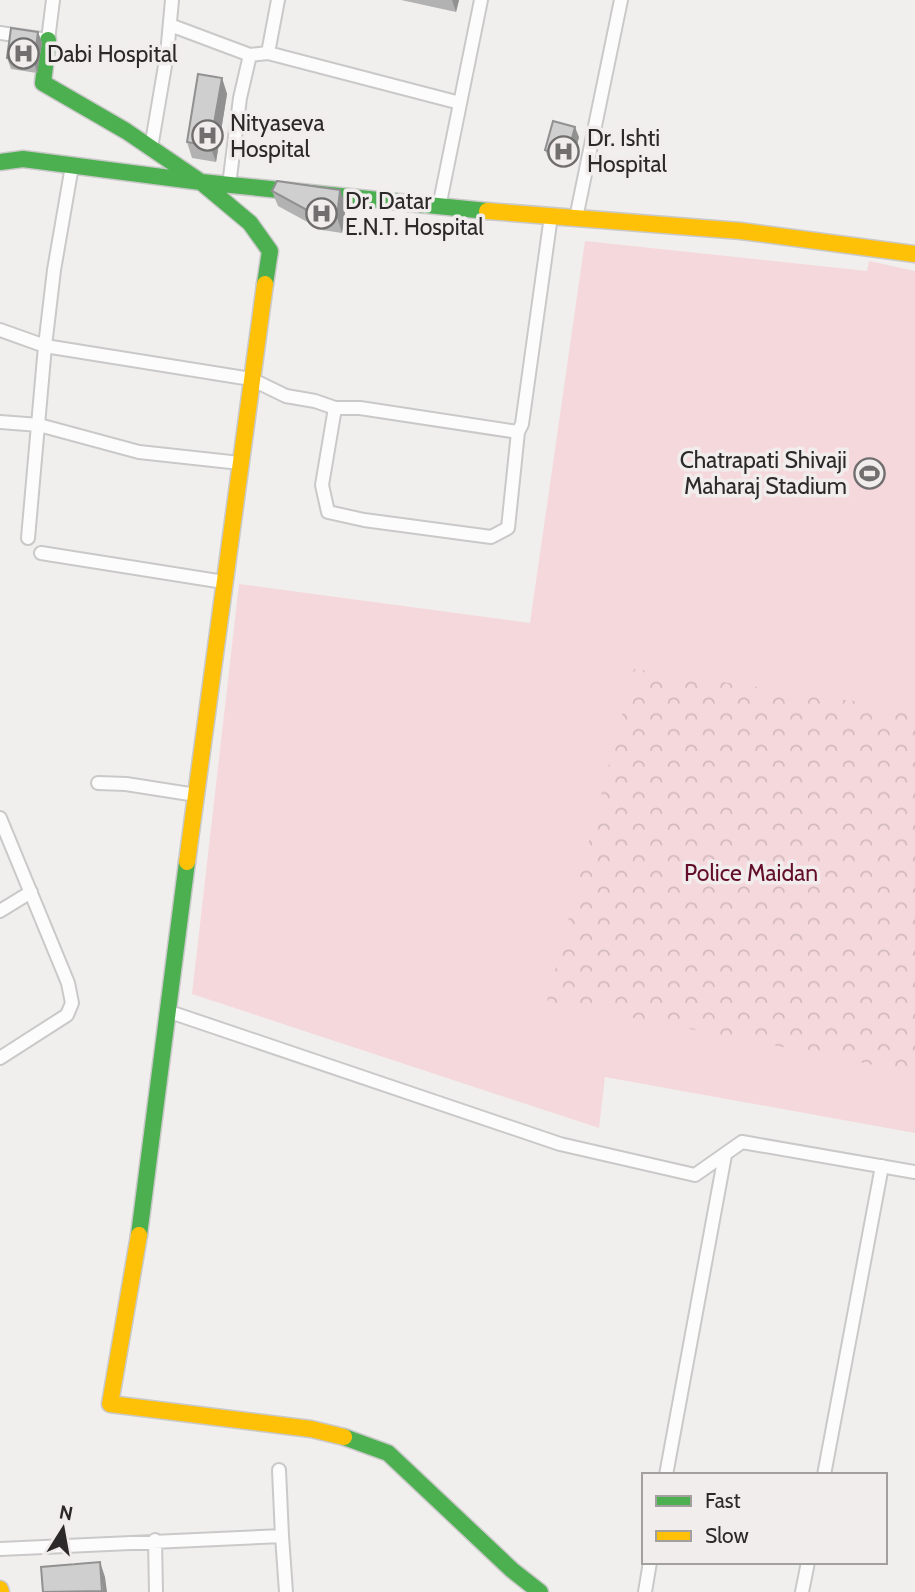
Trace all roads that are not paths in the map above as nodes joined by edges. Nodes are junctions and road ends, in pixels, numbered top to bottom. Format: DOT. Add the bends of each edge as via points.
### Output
graph roads {
  1 [pos="53,0"];
  2 [pos="172,0"];
  3 [pos="278,0"];
  4 [pos="481,0"];
  5 [pos="621,0"];
  6 [pos="170,24"];
  7 [pos="0,33"];
  8 [pos="48,40"];
  9 [pos="268,53"];
  10 [pos="250,55"];
  11 [pos="460,103"];
  12 [pos="151,148"];
  13 [pos="0,162"];
  14 [pos="72,166"];
  15 [pos="201,182"];
  16 [pos="229,185"];
  17 [pos="439,207"];
  18 [pos="551,216"];
  19 [pos="576,218"];
  20 [pos="915,254"];
  21 [pos="0,330"];
  22 [pos="44,346"];
  23 [pos="251,379"];
  24 [pos="334,408"];
  25 [pos="0,422"];
  26 [pos="39,425"];
  27 [pos="519,432"];
  28 [pos="240,463"];
  29 [pos="28,538"];
  30 [pos="41,552"];
  31 [pos="224,582"];
  32 [pos="98,783"];
  33 [pos="196,795"];
  34 [pos="0,818"];
  35 [pos="31,892"];
  36 [pos="0,911"];
  37 [pos="167,1011"];
  38 [pos="0,1058"];
  39 [pos="725,1155"];
  40 [pos="882,1166"];
  41 [pos="915,1172"];
  42 [pos="279,1470"];
  43 [pos="666,1473"];
  44 [pos="824,1473"];
  45 [pos="282,1536"];
  46 [pos="155,1540"];
  47 [pos="0,1549"];
  48 [pos="650,1564"];
  49 [pos="808,1564"];
  50 [pos="156,1592"];
  51 [pos="286,1592"];
  52 [pos="540,1592"];
  53 [pos="645,1592"];
  54 [pos="802,1592"];
  1 -- 8 [label="street"];
  2 -- 6 [label="street"];
  3 -- 9 [label="street"];
  4 -- 11 [label="street"];
  5 -- 19 [label="street"];
  6 -- 10 [label="street"];
  6 -- 12 [label="street"];
  7 -- 8 [label="street"];
  8 -- 12 [label="street" via="43,83"];
  9 -- 10 [label="street"];
  9 -- 11 [label="street"];
  10 -- 16 [label="street"];
  11 -- 17 [label="street"];
  12 -- 15 [label="street"];
  13 -- 14 [label="street" via="23,159"];
  14 -- 15 [label="street"];
  14 -- 22 [label="street"];
  15 -- 16 [label="street"];
  15 -- 23 [label="street" via="250,223 270,251"];
  16 -- 17 [label="street"];
  17 -- 18 [label="street"];
  18 -- 19 [label="street"];
  18 -- 27 [label="street"];
  19 -- 20 [label="street" via="741,232"];
  21 -- 22 [label="street"];
  22 -- 23 [label="street"];
  22 -- 26 [label="street"];
  23 -- 24 [label="street" via="286,396"];
  23 -- 28 [label="street"];
  24 -- 27 [label="street"];
  24 -- 27 [label="street" via="322,485 328,512 491,537 508,528"];
  25 -- 26 [label="street"];
  26 -- 28 [label="street" via="139,452"];
  26 -- 29 [label="street"];
  28 -- 31 [label="street"];
  30 -- 31 [label="street"];
  31 -- 33 [label="street"];
  32 -- 33 [label="street"];
  33 -- 37 [label="street"];
  34 -- 35 [label="street"];
  35 -- 36 [label="street"];
  35 -- 38 [label="street" via="72,1003 67,1015"];
  37 -- 39 [label="street" via="560,1144 695,1175"];
  37 -- 52 [label="street" via="144,1202 110,1404 310,1429 388,1453"];
  39 -- 40 [label="street" via="743,1142"];
  39 -- 43 [label="street"];
  40 -- 41 [label="street"];
  40 -- 44 [label="street"];
  42 -- 45 [label="street"];
  45 -- 46 [label="street"];
  45 -- 51 [label="street"];
  46 -- 47 [label="street"];
  46 -- 50 [label="street"];
  48 -- 53 [label="street"];
  49 -- 54 [label="street"];
}
